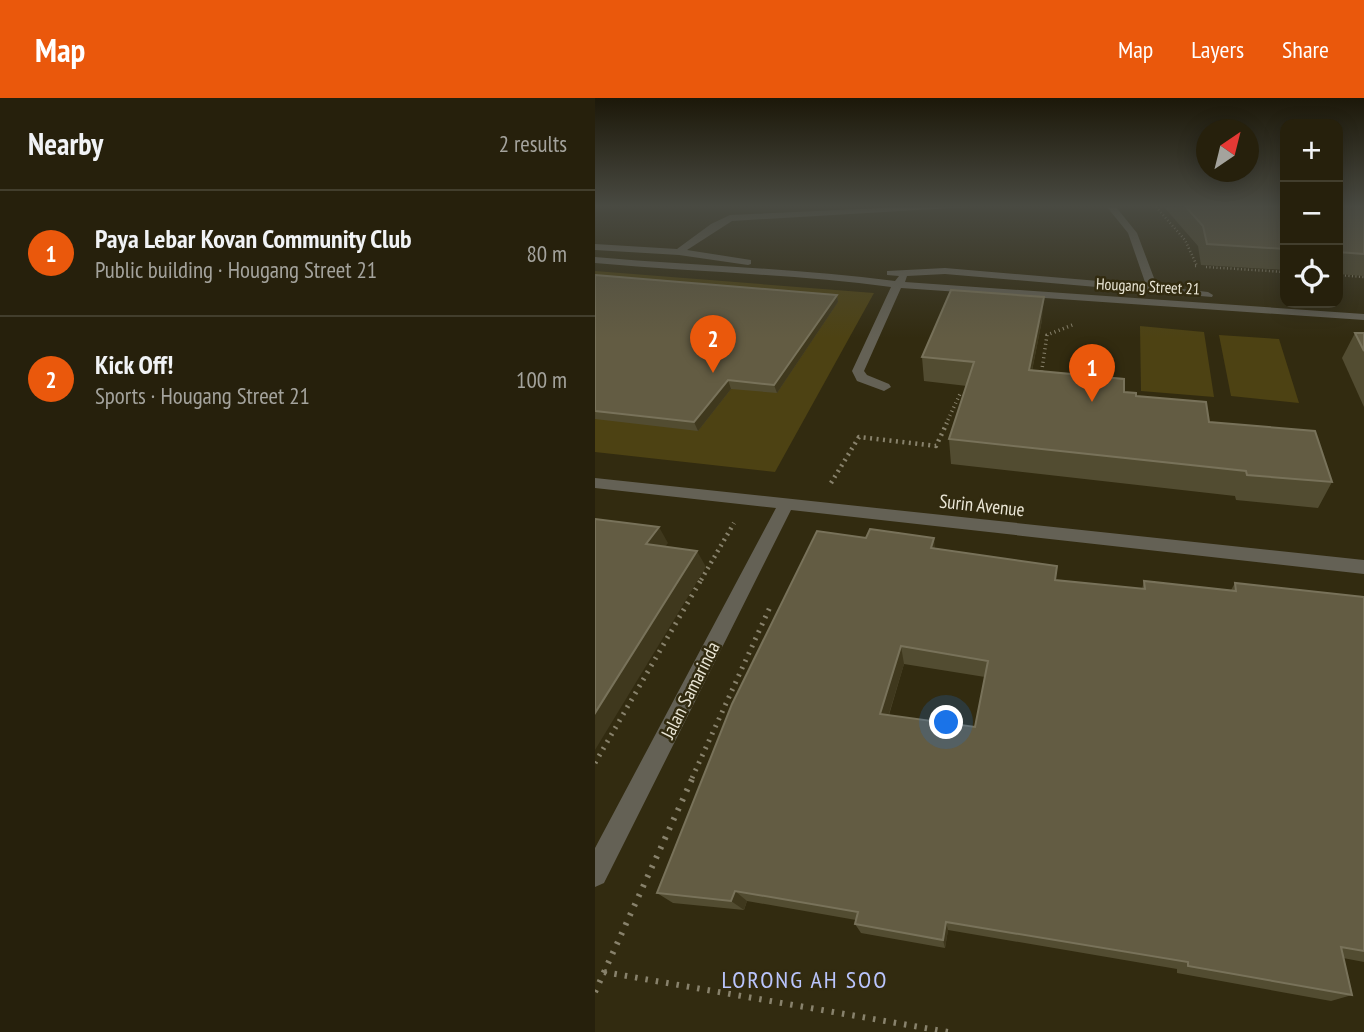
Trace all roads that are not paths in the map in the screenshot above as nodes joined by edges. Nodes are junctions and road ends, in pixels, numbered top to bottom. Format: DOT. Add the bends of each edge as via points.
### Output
graph roads {
  1 [pos="655,251"];
  2 [pos="1140,251"];
  3 [pos="679,252"];
  4 [pos="595,260"];
  5 [pos="705,270"];
  6 [pos="901,280"];
  7 [pos="1152,287"];
  8 [pos="1280,300"];
  9 [pos="1119,301"];
  10 [pos="1343,304"];
  11 [pos="1364,305"];
  12 [pos="1364,317"];
  13 [pos="884,387"];
  14 [pos="595,484"];
  15 [pos="785,506"];
  16 [pos="1364,567"];
  17 [pos="595,874"];
  1 -- 3 [label="street, Hougang Street 21"];
  2 -- 7 [label="street"];
  3 -- 5 [label="street" via="689,264"];
  3 -- 6 [label="street, Hougang Street 21" via="826,266"];
  4 -- 5 [label="street, Hougang Street 21"];
  5 -- 6 [label="street, Hougang Street 21"];
  6 -- 7 [label="street, Hougang Street 21" via="940,270"];
  6 -- 9 [label="street, Hougang Street 21"];
  6 -- 13 [label="street" via="858,372"];
  7 -- 8 [label="street, Hougang Street 21"];
  7 -- 9 [label="street"];
  9 -- 12 [label="street, Hougang Street 21"];
  10 -- 11 [label="street"];
  14 -- 15 [label="street, Surin Avenue"];
  15 -- 16 [label="street, Surin Avenue"];
  15 -- 17 [label="street, Jalan Samarinda"];
}
